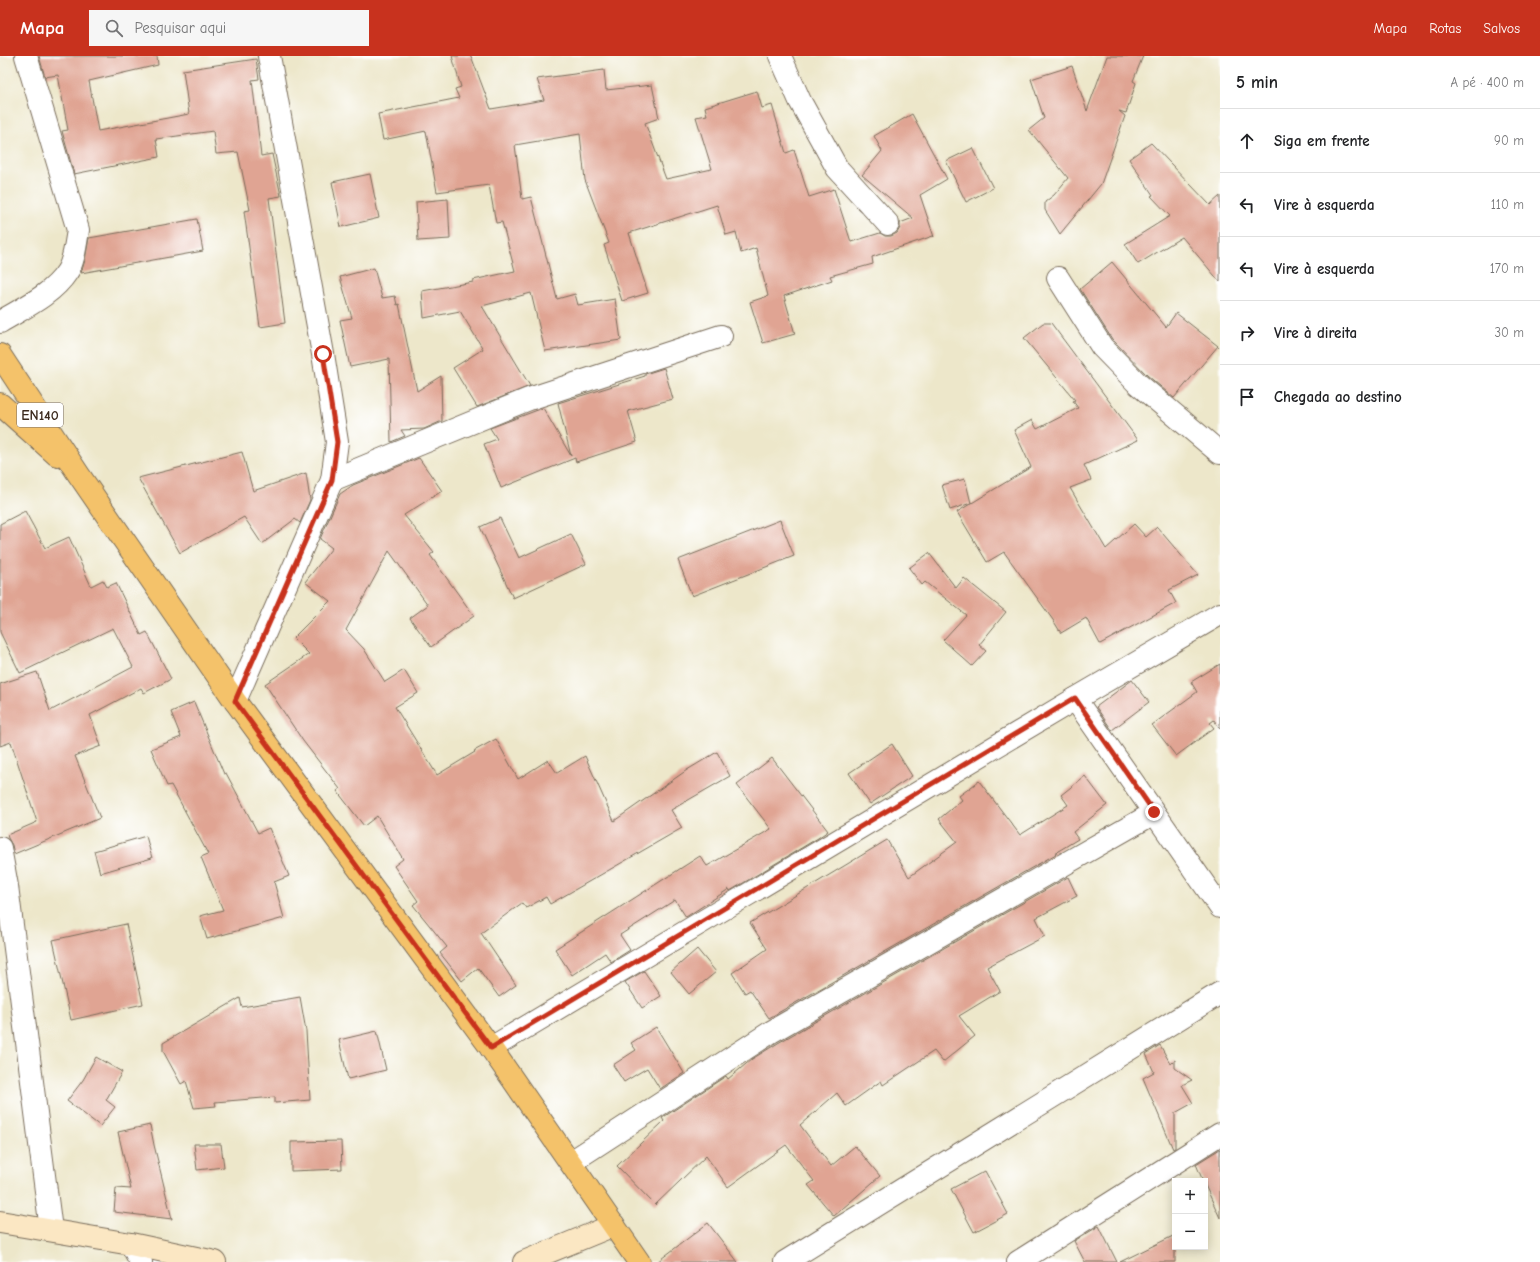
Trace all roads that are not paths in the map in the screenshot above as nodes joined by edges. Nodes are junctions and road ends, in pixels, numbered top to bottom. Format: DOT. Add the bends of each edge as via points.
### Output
graph roads {
  1 [pos="26,56"];
  2 [pos="269,56"];
  3 [pos="780,56"];
  4 [pos="888,224"];
  5 [pos="1058,278"];
  6 [pos="0,322"];
  7 [pos="721,336"];
  8 [pos="0,355"];
  9 [pos="0,404"];
  10 [pos="1220,453"];
  11 [pos="79,475"];
  12 [pos="332,480"];
  13 [pos="1220,614"];
  14 [pos="1075,698"];
  15 [pos="235,701"];
  16 [pos="1154,812"];
  17 [pos="0,848"];
  18 [pos="4,886"];
  19 [pos="1220,907"];
  20 [pos="1220,993"];
  21 [pos="491,1048"];
  22 [pos="1220,1134"];
  23 [pos="570,1162"];
  24 [pos="0,1222"];
  25 [pos="614,1225"];
  26 [pos="51,1230"];
  27 [pos="136,1253"];
  28 [pos="215,1262"];
  29 [pos="524,1262"];
  30 [pos="639,1262"];
  31 [pos="785,1262"];
  32 [pos="1018,1262"];
  1 -- 6 [label="street" via="78,230 68,272 53,289"];
  2 -- 12 [label="street" via="337,442"];
  3 -- 4 [label="street" via="800,101 836,168"];
  5 -- 10 [label="street" via="1102,347 1138,384"];
  7 -- 12 [label="street" via="529,398"];
  8 -- 11 [label="main road, EN140"];
  9 -- 11 [label="main road, EN140"];
  11 -- 15 [label="main road, EN140"];
  12 -- 15 [label="street"];
  13 -- 14 [label="street"];
  14 -- 16 [label="street"];
  14 -- 21 [label="street"];
  15 -- 21 [label="main road, EN140"];
  16 -- 19 [label="street"];
  16 -- 23 [label="street" via="771,1032"];
  17 -- 18 [label="street"];
  18 -- 26 [label="street"];
  20 -- 31 [label="street"];
  21 -- 23 [label="main road, EN140"];
  22 -- 32 [label="street"];
  23 -- 25 [label="main road, EN140"];
  24 -- 26 [label="main road"];
  25 -- 29 [label="main road"];
  25 -- 30 [label="main road, EN140"];
  26 -- 27 [label="main road"];
  27 -- 28 [label="main road"];
}
